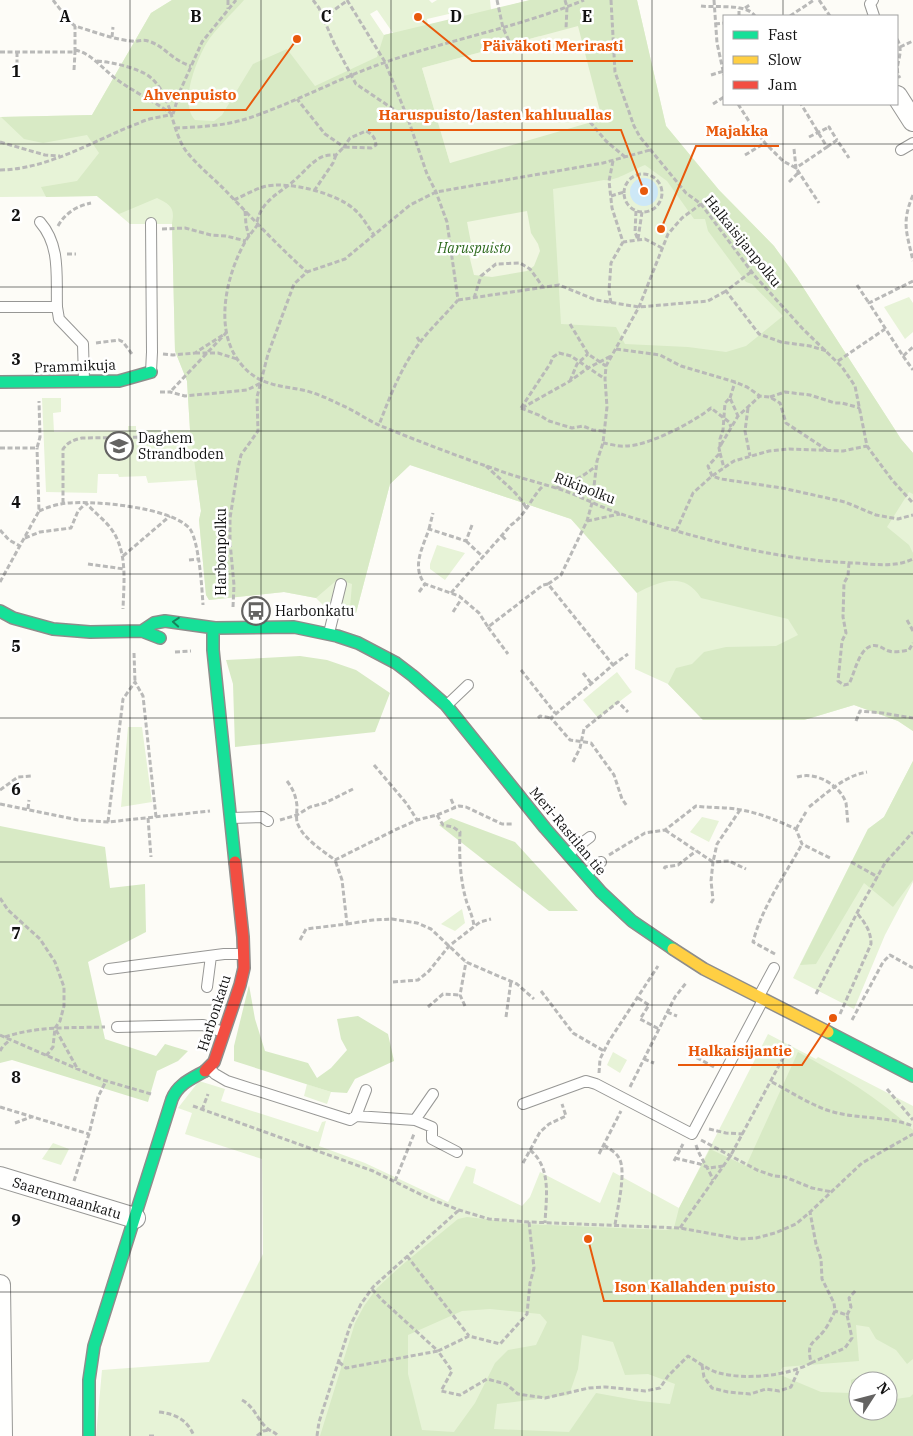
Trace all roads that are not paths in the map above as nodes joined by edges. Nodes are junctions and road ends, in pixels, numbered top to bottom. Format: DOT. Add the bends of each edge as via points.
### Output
graph roads {
  1 [pos="873,0"];
  2 [pos="874,15"];
  3 [pos="898,98"];
  4 [pos="913,121"];
  5 [pos="913,142"];
  6 [pos="901,150"];
  7 [pos="40,222"];
  8 [pos="151,226"];
  9 [pos="0,307"];
  10 [pos="56,307"];
  11 [pos="151,372"];
  12 [pos="84,381"];
  13 [pos="0,382"];
  14 [pos="341,584"];
  15 [pos="0,611"];
  16 [pos="212,628"];
  17 [pos="142,631"];
  18 [pos="328,634"];
  19 [pos="188,635"];
  20 [pos="174,637"];
  21 [pos="468,685"];
  22 [pos="446,706"];
  23 [pos="231,818"];
  24 [pos="268,821"];
  25 [pos="590,837"];
  26 [pos="567,855"];
  27 [pos="601,862"];
  28 [pos="585,875"];
  29 [pos="244,954"];
  30 [pos="212,956"];
  31 [pos="774,968"];
  32 [pos="109,969"];
  33 [pos="208,988"];
  34 [pos="761,999"];
  35 [pos="117,1027"];
  36 [pos="224,1032"];
  37 [pos="209,1068"];
  38 [pos="913,1076"];
  39 [pos="366,1090"];
  40 [pos="433,1094"];
  41 [pos="523,1104"];
  42 [pos="356,1116"];
  43 [pos="417,1121"];
  44 [pos="457,1152"];
  45 [pos="0,1177"];
  46 [pos="135,1218"];
  47 [pos="0,1285"];
  48 [pos="2,1436"];
  49 [pos="89,1436"];
  1 -- 2 [label="lane" via="870,4"];
  3 -- 4 [label="street"];
  5 -- 6 [label="lane"];
  7 -- 10 [label="lane" via="52,238 56,254"];
  8 -- 11 [label="lane"];
  9 -- 10 [label="lane"];
  10 -- 12 [label="lane" via="59,318 83,344"];
  11 -- 12 [label="street, Prammikuja" via="119,381"];
  12 -- 13 [label="street, Prammikuja"];
  14 -- 18 [label="lane"];
  15 -- 17 [label="street, Meri-Rastilan tie" via="53,629"];
  16 -- 17 [label="street, Meri-Rastilan tie, one-way" via="178,621 158,622"];
  16 -- 18 [label="street, Meri-Rastilan tie" via="293,627"];
  16 -- 19 [label="street, Meri-Rastilan tie"];
  16 -- 23 [label="street, Harbonkatu"];
  17 -- 20 [label="street, Meri-Rastilan tie" via="158,638"];
  18 -- 22 [label="street, Meri-Rastilan tie" via="372,648 393,660 425,684"];
  21 -- 22 [label="lane"];
  22 -- 26 [label="street, Meri-Rastilan tie"];
  23 -- 24 [label="lane" via="262,817"];
  23 -- 29 [label="street, Harbonkatu"];
  25 -- 26 [label="lane"];
  26 -- 28 [label="street, Meri-Rastilan tie"];
  27 -- 28 [label="lane"];
  28 -- 34 [label="street, Meri-Rastilan tie" via="615,906 649,933"];
  29 -- 30 [label="lane"];
  29 -- 36 [label="street, Harbonkatu" via="240,985"];
  30 -- 32 [label="lane"];
  30 -- 33 [label="lane"];
  31 -- 34 [label="lane"];
  34 -- 38 [label="street, Meri-Rastilan tie"];
  34 -- 41 [label="lane" via="693,1131 586,1080"];
  35 -- 36 [label="lane" via="202,1025"];
  36 -- 37 [label="street, Harbonkatu"];
  37 -- 42 [label="lane" via="227,1082 350,1120"];
  37 -- 46 [label="street, Harbonkatu" via="176,1090"];
  39 -- 42 [label="lane"];
  40 -- 43 [label="lane"];
  42 -- 43 [label="lane"];
  43 -- 44 [label="lane" via="432,1126 432,1138"];
  45 -- 46 [label="street, Saarenmaankatu"];
  46 -- 49 [label="street, Harbonkatu" via="90,1365"];
  47 -- 48 [label="street"];
}
